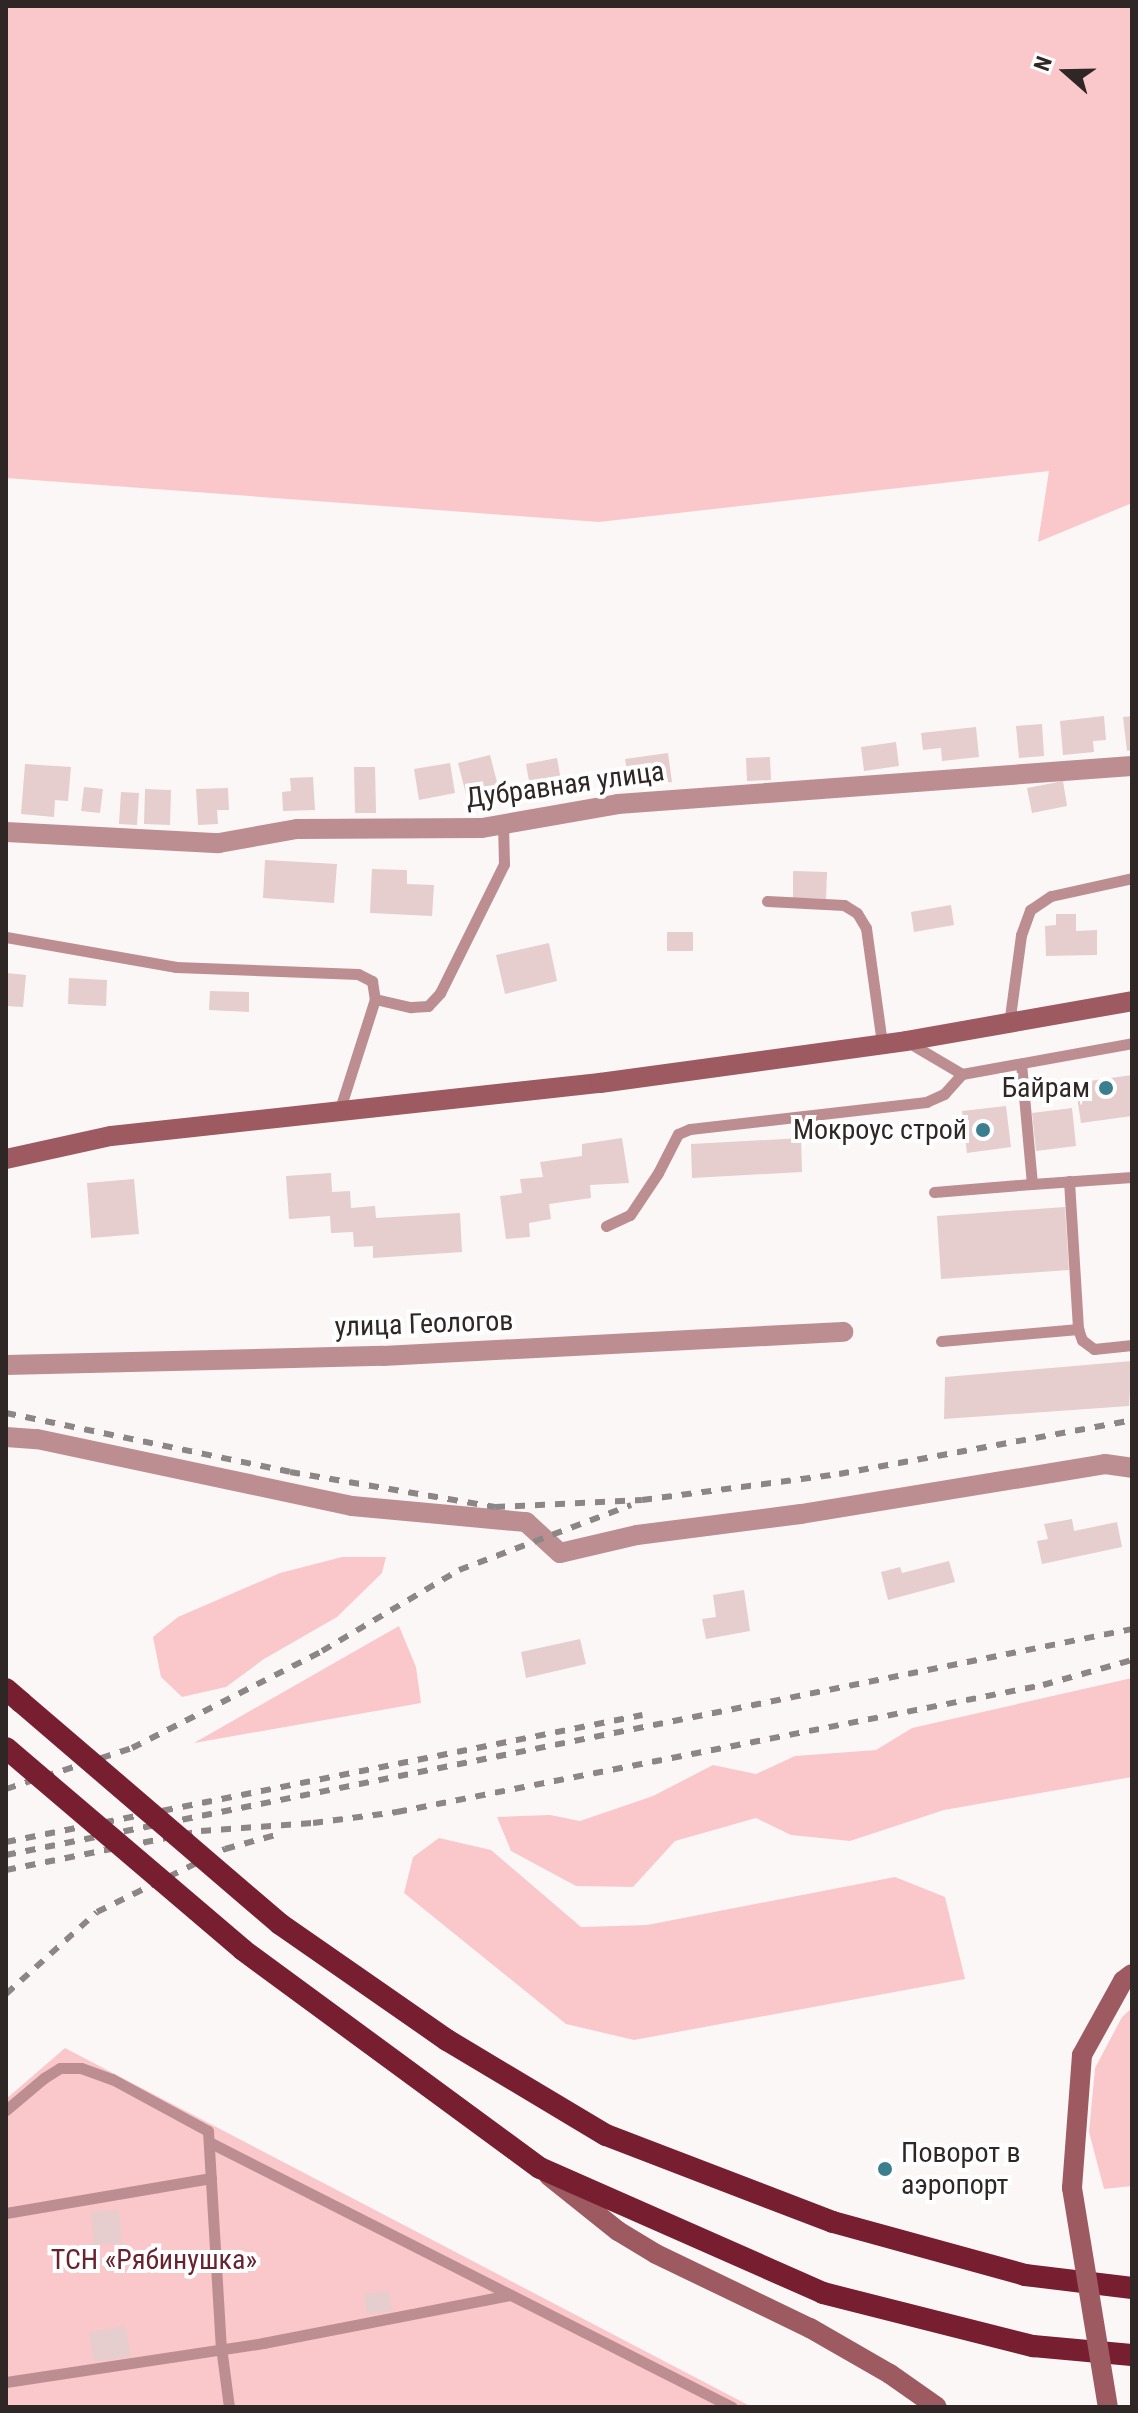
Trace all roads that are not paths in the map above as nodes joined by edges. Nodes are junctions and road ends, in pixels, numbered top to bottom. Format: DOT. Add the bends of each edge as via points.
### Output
graph roads {
  1 [pos="1132,766"];
  2 [pos="503,824"];
  3 [pos="6,832"];
  4 [pos="1132,878"];
  5 [pos="767,901"];
  6 [pos="6,937"];
  7 [pos="375,999"];
  8 [pos="1132,1001"];
  9 [pos="1009,1024"];
  10 [pos="906,1041"];
  11 [pos="1132,1043"];
  12 [pos="882,1044"];
  13 [pos="1021,1063"];
  14 [pos="962,1074"];
  15 [pos="339,1112"];
  16 [pos="6,1159"];
  17 [pos="1132,1177"];
  18 [pos="1069,1181"];
  19 [pos="1032,1184"];
  20 [pos="934,1192"];
  21 [pos="606,1226"];
  22 [pos="1078,1329"];
  23 [pos="843,1332"];
  24 [pos="941,1341"];
  25 [pos="1132,1345"];
  26 [pos="6,1365"];
  27 [pos="6,1437"];
  28 [pos="1132,1468"];
  29 [pos="14,1696"];
  30 [pos="6,1748"];
  31 [pos="1132,1974"];
  32 [pos="6,2110"];
  33 [pos="209,2142"];
  34 [pos="540,2168"];
  35 [pos="211,2178"];
  36 [pos="6,2213"];
  37 [pos="1132,2288"];
  38 [pos="510,2295"];
  39 [pos="221,2347"];
  40 [pos="1132,2355"];
  41 [pos="6,2382"];
  42 [pos="229,2407"];
  43 [pos="732,2407"];
  44 [pos="937,2407"];
  45 [pos="1108,2407"];
  1 -- 2 [label="street, Дубравная улица" via="618,804"];
  2 -- 3 [label="street, Дубравная улица" via="297,829 219,843"];
  2 -- 7 [label="lane" via="504,864 440,993 428,1006"];
  4 -- 9 [label="lane" via="1051,896 1030,910 1021,935"];
  5 -- 12 [label="lane" via="844,905 857,913 866,928"];
  6 -- 7 [label="lane" via="176,967 358,974 372,981"];
  7 -- 15 [label="lane"];
  8 -- 9 [label="main road"];
  9 -- 10 [label="main road"];
  10 -- 12 [label="main road"];
  10 -- 14 [label="lane"];
  11 -- 13 [label="lane"];
  12 -- 15 [label="main road"];
  13 -- 14 [label="lane"];
  13 -- 19 [label="lane"];
  14 -- 21 [label="lane" via="944,1094 926,1102 678,1134 630,1215"];
  15 -- 16 [label="main road" via="111,1136"];
  17 -- 18 [label="lane"];
  18 -- 19 [label="lane"];
  18 -- 22 [label="lane"];
  19 -- 20 [label="lane"];
  22 -- 24 [label="lane"];
  22 -- 25 [label="lane" via="1094,1349"];
  23 -- 26 [label="street, улица Геологов" via="383,1356"];
  27 -- 28 [label="street" via="37,1439 352,1506 526,1522 560,1553 637,1535 1105,1464"];
  29 -- 37 [label="highway, bridge" via="280,1924 447,2040 606,2135 833,2222 1025,2275"];
  30 -- 34 [label="highway, bridge" via="243,1950"];
  31 -- 45 [label="main road, bridge" via="1082,2055 1072,2188"];
  32 -- 33 [label="lane" via="60,2068 81,2068 181,2115 208,2131"];
  33 -- 35 [label="lane"];
  33 -- 38 [label="lane"];
  34 -- 40 [label="highway" via="823,2293 1033,2346"];
  34 -- 44 [label="main road" via="618,2231 656,2254 810,2328"];
  35 -- 36 [label="lane"];
  35 -- 39 [label="lane"];
  38 -- 39 [label="lane"];
  38 -- 43 [label="lane"];
  39 -- 41 [label="lane"];
  39 -- 42 [label="lane"];
}
